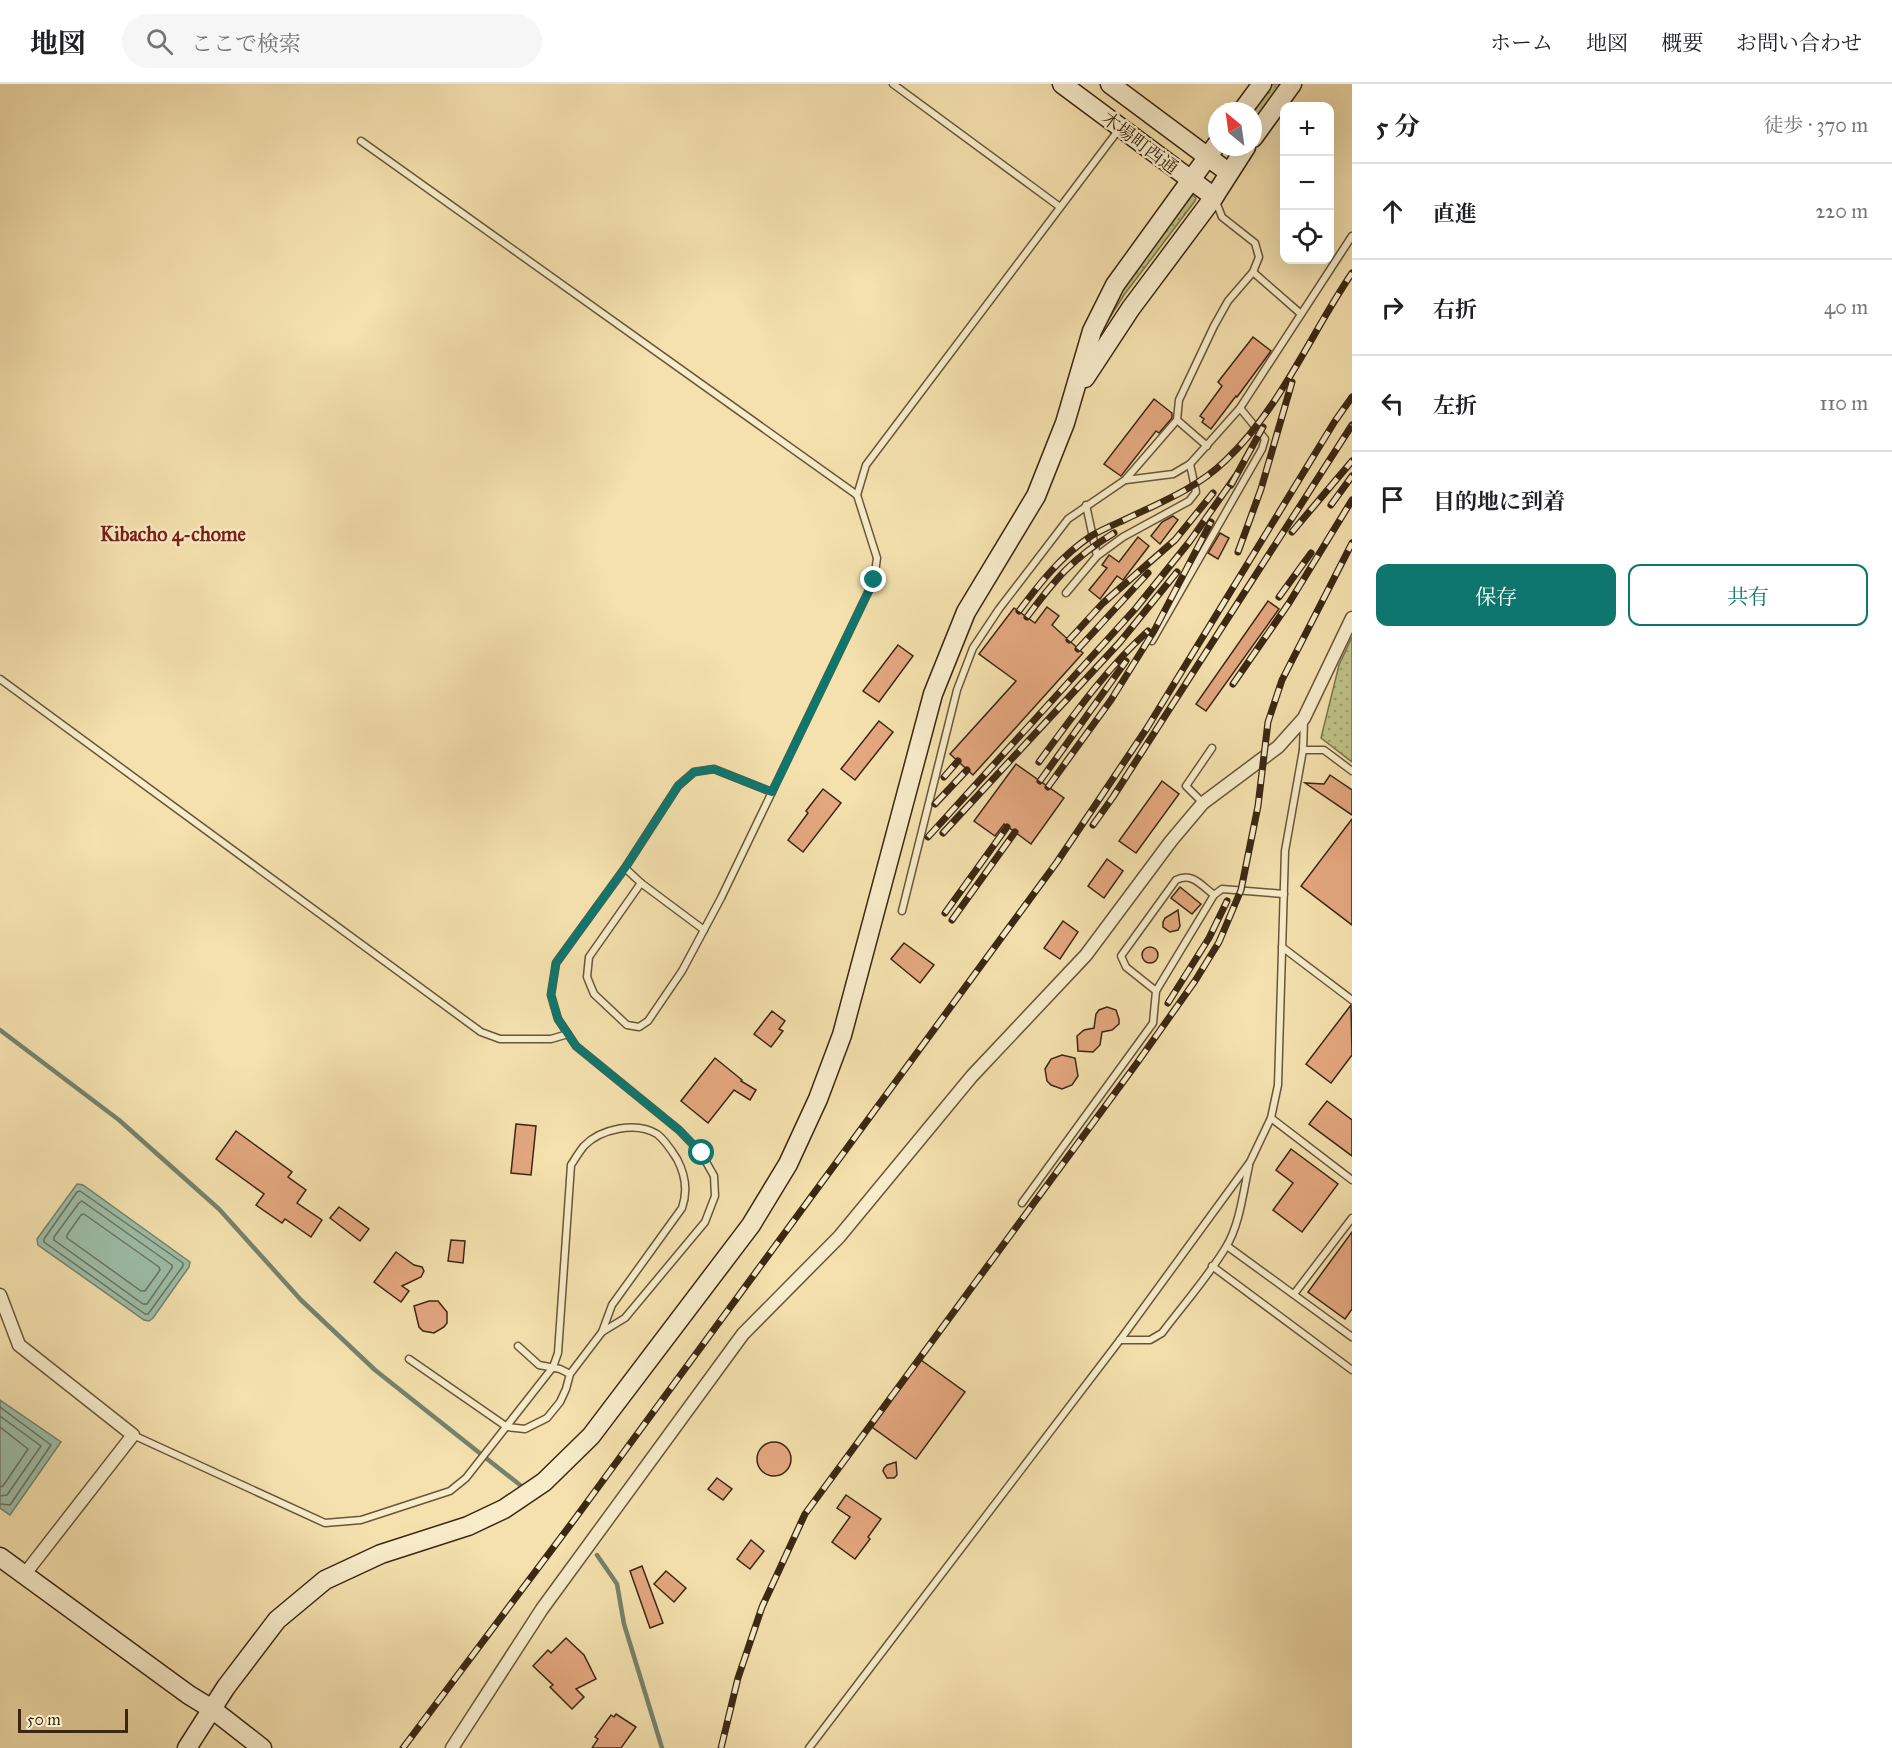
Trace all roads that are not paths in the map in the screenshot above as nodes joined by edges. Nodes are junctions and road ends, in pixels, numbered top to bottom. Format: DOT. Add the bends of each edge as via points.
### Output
graph roads {
  1 [pos="893,84"];
  2 [pos="1062,84"];
  3 [pos="1110,84"];
  4 [pos="1262,84"];
  5 [pos="1292,84"];
  6 [pos="1249,102"];
  7 [pos="1262,126"];
  8 [pos="1120,128"];
  9 [pos="361,141"];
  10 [pos="1208,147"];
  11 [pos="1208,155"];
  12 [pos="1216,156"];
  13 [pos="1240,156"];
  14 [pos="1228,172"];
  15 [pos="1190,180"];
  16 [pos="1214,197"];
  17 [pos="1060,207"];
  18 [pos="1352,236"];
  19 [pos="1253,272"];
  20 [pos="1301,314"];
  21 [pos="1072,400"];
  22 [pos="1240,408"];
  23 [pos="1177,420"];
  24 [pos="1207,446"];
  25 [pos="1190,465"];
  26 [pos="1125,480"];
  27 [pos="857,495"];
  28 [pos="1086,505"];
  29 [pos="1098,556"];
  30 [pos="1066,593"];
  31 [pos="1352,618"];
  32 [pos="1152,641"];
  33 [pos="0,679"];
  34 [pos="1304,718"];
  35 [pos="1212,747"];
  36 [pos="1304,750"];
  37 [pos="1352,771"];
  38 [pos="772,792"];
  39 [pos="1203,803"];
  40 [pos="625,868"];
  41 [pos="641,884"];
  42 [pos="1284,894"];
  43 [pos="1214,895"];
  44 [pos="902,911"];
  45 [pos="704,930"];
  46 [pos="1282,947"];
  47 [pos="1156,991"];
  48 [pos="1352,1000"];
  49 [pos="568,1034"];
  50 [pos="1271,1118"];
  51 [pos="1250,1162"];
  52 [pos="1352,1180"];
  53 [pos="1022,1203"];
  54 [pos="1352,1218"];
  55 [pos="1227,1246"];
  56 [pos="1212,1266"];
  57 [pos="0,1294"];
  58 [pos="1294,1294"];
  59 [pos="602,1332"];
  60 [pos="1352,1337"];
  61 [pos="1120,1340"];
  62 [pos="518,1346"];
  63 [pos="409,1359"];
  64 [pos="553,1367"];
  65 [pos="1352,1370"];
  66 [pos="570,1374"];
  67 [pos="507,1427"];
  68 [pos="133,1435"];
  69 [pos="0,1557"];
  70 [pos="24,1575"];
  71 [pos="212,1709"];
  72 [pos="187,1748"];
  73 [pos="262,1748"];
  74 [pos="452,1748"];
  75 [pos="809,1748"];
  1 -- 17 [label="lane"];
  2 -- 8 [label="street, 木場町西通"];
  3 -- 10 [label="street, 木場町西通"];
  4 -- 6 [label="street"];
  5 -- 7 [label="street"];
  8 -- 15 [label="street, 木場町西通"];
  8 -- 17 [label="lane"];
  9 -- 27 [label="lane"];
  11 -- 15 [label="street, 木場町西通"];
  12 -- 14 [label="street, 木場町西通"];
  13 -- 14 [label="street"];
  14 -- 16 [label="street"];
  15 -- 16 [label="street, 木場町西通"];
  15 -- 21 [label="street" via="1115,285 1092,331"];
  16 -- 19 [label="lane" via="1222,217 1255,243 1258,257"];
  16 -- 21 [label="street" via="1131,308"];
  17 -- 27 [label="lane" via="866,465"];
  18 -- 20 [label="lane"];
  19 -- 20 [label="lane"];
  19 -- 23 [label="lane" via="1228,301 1214,326 1179,400"];
  20 -- 22 [label="lane"];
  21 -- 71 [label="street" via="1036,496 966,612 933,694 842,1035 788,1164 751,1225 591,1436 543,1482 504,1509 468,1526 381,1554 325,1580 277,1620"];
  22 -- 24 [label="lane"];
  22 -- 32 [label="lane" via="1264,439 1262,449"];
  23 -- 24 [label="lane"];
  23 -- 26 [label="lane"];
  24 -- 25 [label="lane"];
  25 -- 26 [label="lane" via="1173,474"];
  25 -- 29 [label="lane" via="1196,492 1189,501 1123,537"];
  26 -- 28 [label="lane"];
  27 -- 38 [label="lane" via="877,558 874,580"];
  28 -- 29 [label="lane"];
  28 -- 44 [label="lane" via="1068,519 973,648 957,690"];
  29 -- 30 [label="lane"];
  31 -- 34 [label="street"];
  33 -- 49 [label="lane" via="482,1032 500,1039 551,1039"];
  34 -- 36 [label="lane"];
  34 -- 39 [label="street" via="1278,747"];
  35 -- 39 [label="lane" via="1186,786"];
  36 -- 37 [label="lane" via="1324,750"];
  36 -- 42 [label="lane" via="1285,851"];
  38 -- 40 [label="lane" via="714,769 694,772 678,786"];
  38 -- 45 [label="lane"];
  39 -- 74 [label="street" via="1086,955 972,1076 839,1237 743,1334 542,1609"];
  40 -- 41 [label="lane"];
  40 -- 49 [label="lane" via="556,963 551,995 558,1019"];
  41 -- 45 [label="lane"];
  41 -- 45 [label="lane" via="589,957 587,977 594,994 627,1025 639,1027 648,1021"];
  42 -- 43 [label="lane" via="1222,889"];
  42 -- 46 [label="lane"];
  43 -- 47 [label="lane"];
  43 -- 47 [label="lane" via="1189,877 1176,880 1120,956 1126,967"];
  46 -- 48 [label="lane"];
  46 -- 50 [label="lane" via="1278,1084"];
  47 -- 53 [label="lane" via="1153,1023"];
  49 -- 59 [label="lane" via="576,1046 679,1130 702,1153 714,1176 715,1196 705,1222 625,1318"];
  50 -- 51 [label="lane"];
  50 -- 52 [label="lane"];
  51 -- 55 [label="lane"];
  51 -- 61 [label="lane"];
  54 -- 58 [label="lane"];
  55 -- 56 [label="lane"];
  55 -- 58 [label="lane"];
  56 -- 61 [label="lane" via="1162,1333 1150,1340"];
  56 -- 65 [label="lane"];
  57 -- 68 [label="street" via="19,1345"];
  58 -- 60 [label="lane"];
  59 -- 64 [label="lane" via="612,1305 682,1208 686,1195 682,1169 675,1157 656,1134 640,1128 604,1133 585,1145 571,1165 558,1353"];
  59 -- 66 [label="lane"];
  61 -- 75 [label="lane"];
  62 -- 64 [label="lane" via="539,1365"];
  63 -- 67 [label="lane"];
  64 -- 66 [label="lane"];
  64 -- 67 [label="lane"];
  66 -- 67 [label="lane" via="560,1402 546,1418 525,1428"];
  67 -- 68 [label="lane" via="466,1478 450,1491 361,1520 325,1523"];
  68 -- 70 [label="street"];
  69 -- 70 [label="street"];
  70 -- 71 [label="street"];
  71 -- 72 [label="street"];
  71 -- 73 [label="street"];
}
